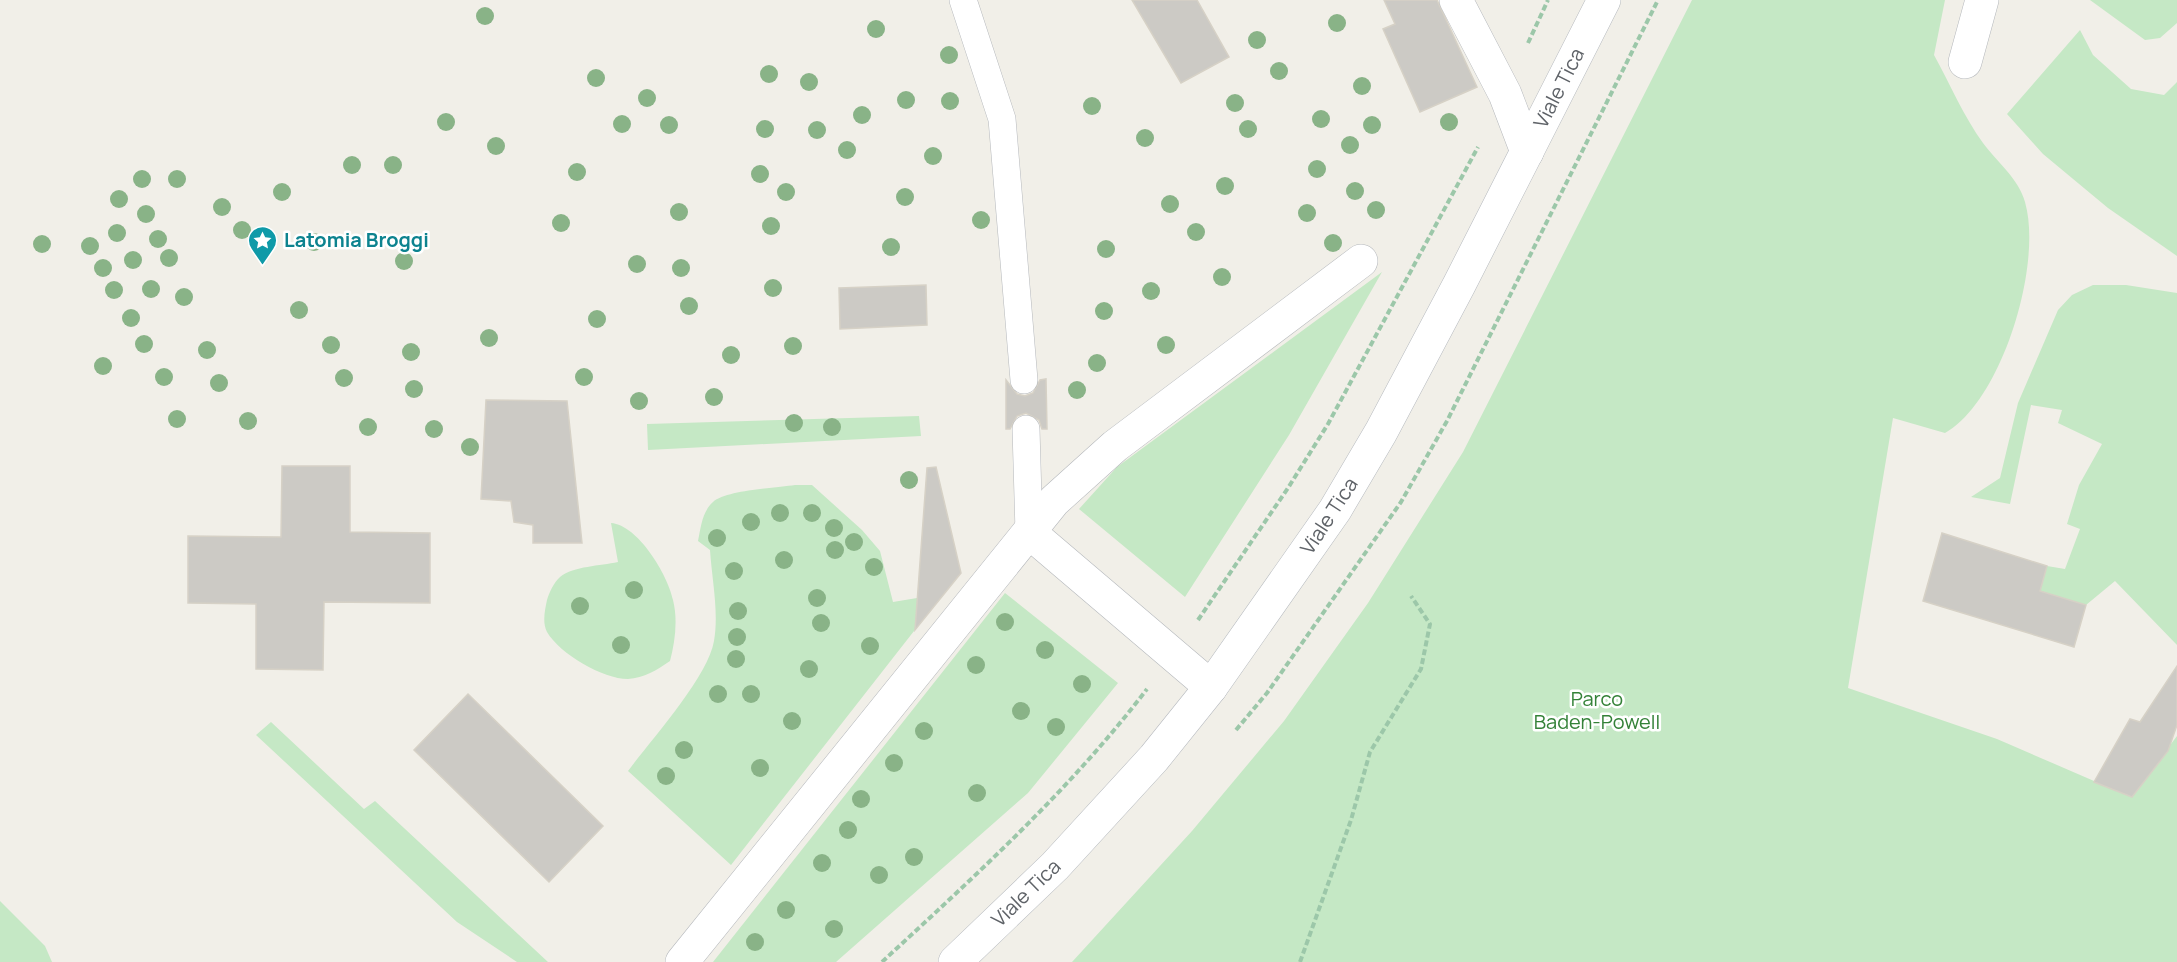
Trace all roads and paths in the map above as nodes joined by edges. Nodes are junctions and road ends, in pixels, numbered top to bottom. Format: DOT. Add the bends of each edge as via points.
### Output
graph roads {
  1 [pos="963,0"];
  2 [pos="1456,0"];
  3 [pos="1548,0"];
  4 [pos="1604,0"];
  5 [pos="1982,0"];
  6 [pos="1965,62"];
  7 [pos="1505,94"];
  8 [pos="1527,152"];
  9 [pos="1361,261"];
  10 [pos="1024,380"];
  11 [pos="1026,429"];
  12 [pos="1029,532"];
  13 [pos="1411,596"];
  14 [pos="1173,654"];
  15 [pos="1212,687"];
  16 [pos="682,962"];
  17 [pos="882,962"];
  18 [pos="955,962"];
  19 [pos="1300,962"];
  1 -- 10 [label="lane" via="1002,119"];
  2 -- 7 [label="street"];
  3 -- 7 [label="path"];
  4 -- 8 [label="street, Viale Tica"];
  5 -- 6 [label="street"];
  7 -- 8 [label="street"];
  7 -- 14 [label="path" via="1328,424"];
  8 -- 15 [label="street, Viale Tica" via="1381,432 1335,510"];
  9 -- 12 [label="street" via="1115,446 1054,501"];
  11 -- 12 [label="lane"];
  12 -- 14 [label="street"];
  12 -- 16 [label="street"];
  13 -- 19 [label="path" via="1430,624 1421,669 1370,752 1351,820"];
  14 -- 15 [label="street"];
  14 -- 17 [label="path" via="1105,743 1052,800"];
  15 -- 18 [label="street, Viale Tica" via="1154,758 1055,866"];
}
